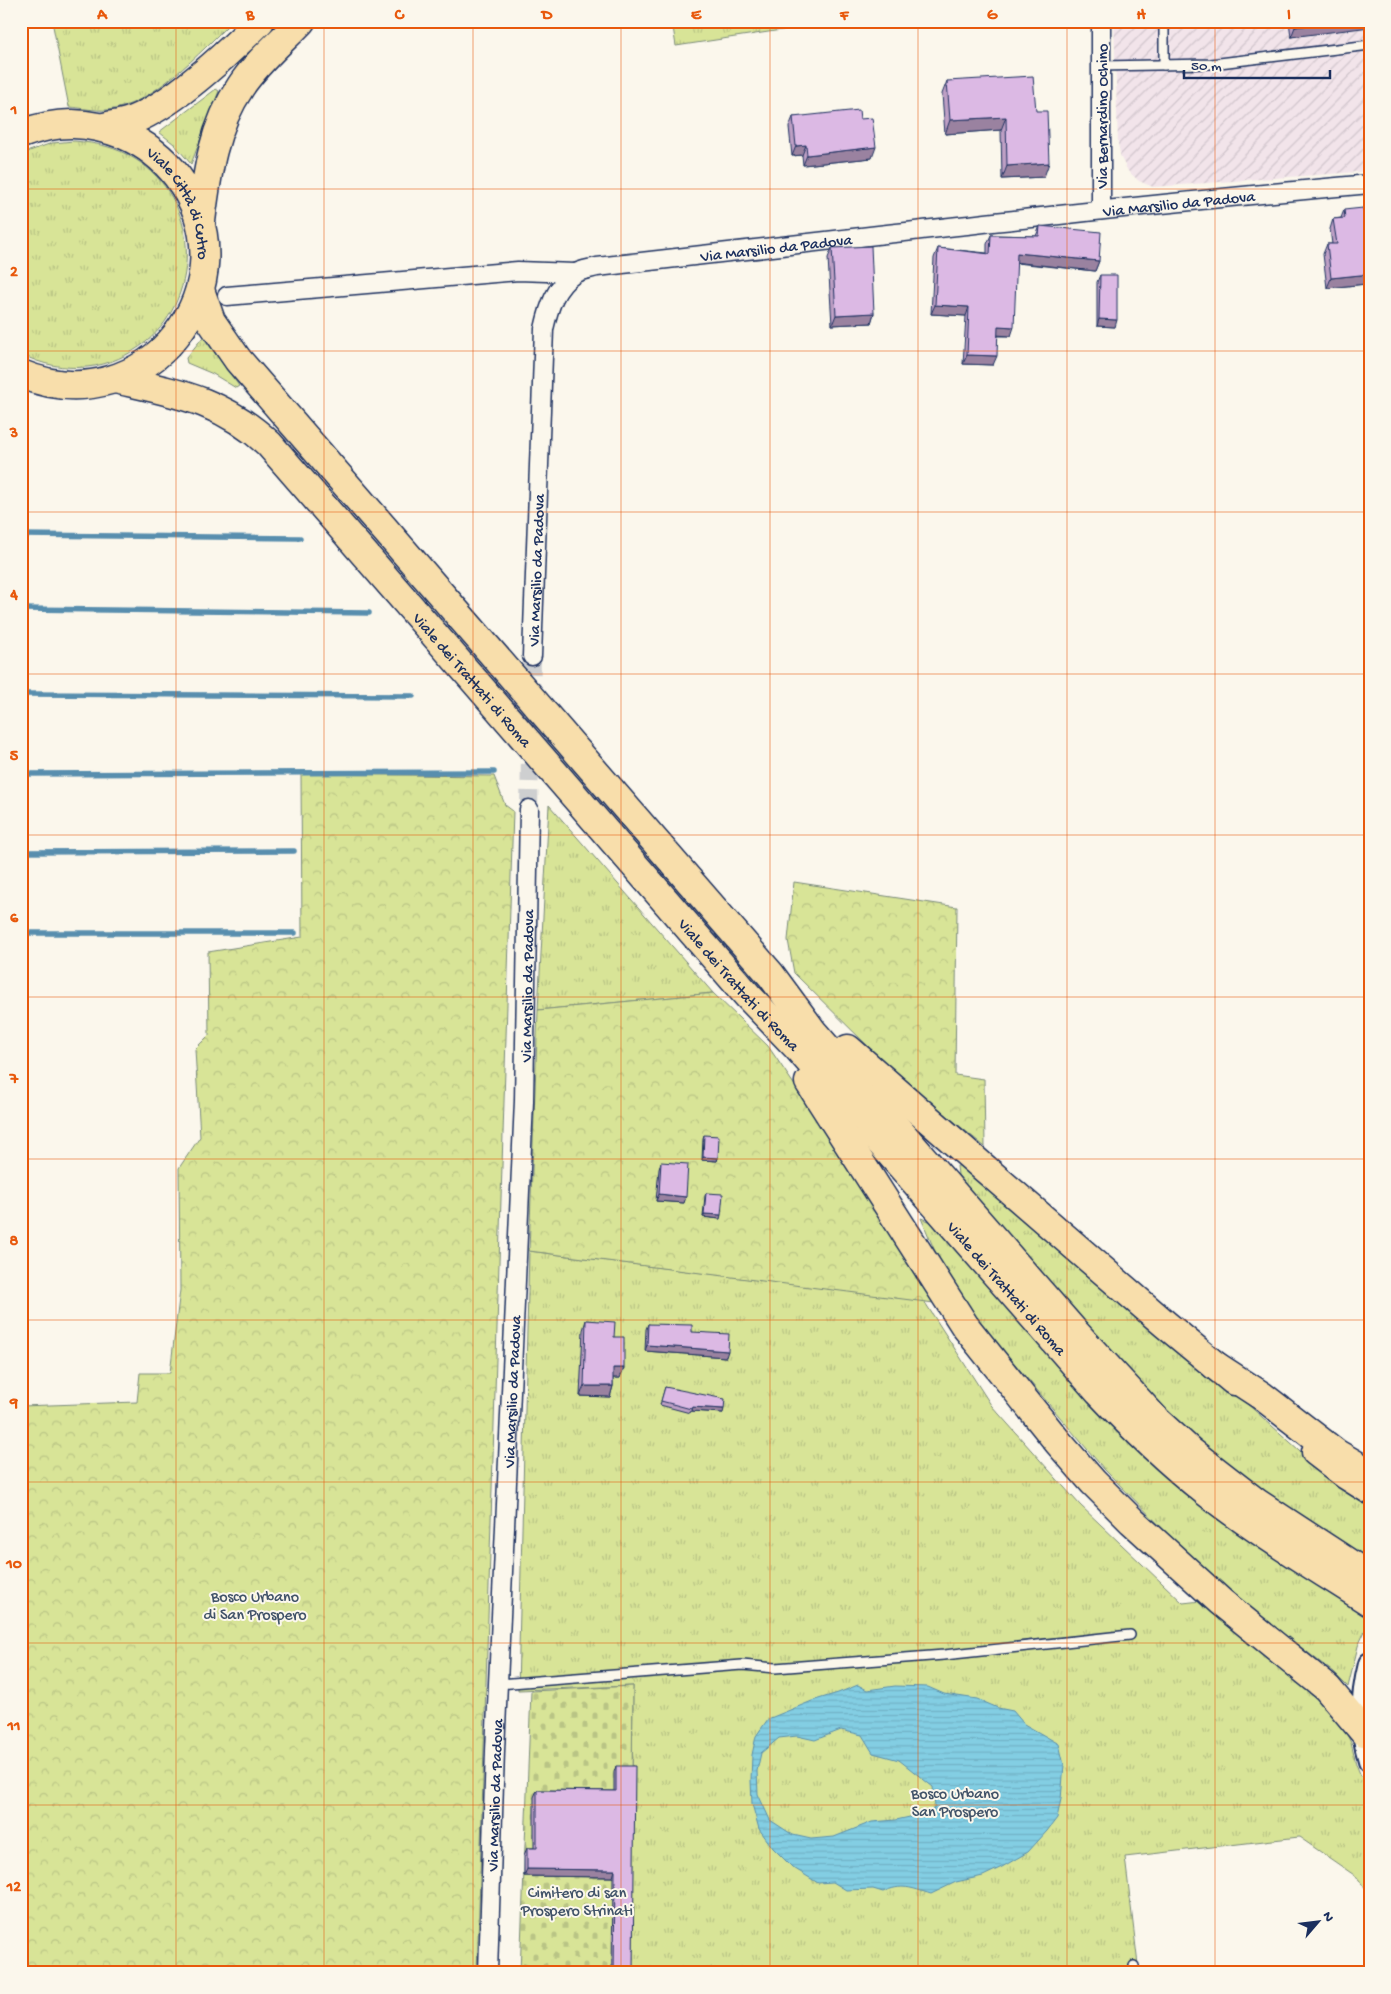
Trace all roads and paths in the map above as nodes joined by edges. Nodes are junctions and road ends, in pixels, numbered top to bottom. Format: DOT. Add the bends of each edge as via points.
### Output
graph roads {
  1 [pos="260,21"];
  2 [pos="301,21"];
  3 [pos="1101,21"];
  4 [pos="1164,21"];
  5 [pos="1370,45"];
  6 [pos="1164,65"];
  7 [pos="1101,66"];
  8 [pos="104,127"];
  9 [pos="21,134"];
  10 [pos="1370,184"];
  11 [pos="1101,210"];
  12 [pos="201,224"];
  13 [pos="575,273"];
  14 [pos="200,290"];
  15 [pos="228,296"];
  16 [pos="21,374"];
  17 [pos="115,379"];
  18 [pos="532,656"];
  19 [pos="529,809"];
  20 [pos="771,975"];
  21 [pos="748,996"];
  22 [pos="1216,1366"];
  23 [pos="1370,1473"];
  24 [pos="1370,1490"];
  25 [pos="1283,1534"];
  26 [pos="1370,1577"];
  27 [pos="1370,1602"];
  28 [pos="1130,1635"];
  29 [pos="1370,1664"];
  30 [pos="498,1684"];
  31 [pos="1364,1732"];
  32 [pos="1370,1760"];
  33 [pos="488,1973"];
  1 -- 8 [label="highway" via="223,57 163,104 130,121"];
  2 -- 12 [label="highway" via="256,66 230,104 214,140"];
  3 -- 7 [label="street, Via Bernardino Ochino"];
  4 -- 6 [label="lane"];
  5 -- 6 [label="lane" via="1211,64"];
  6 -- 7 [label="lane"];
  7 -- 11 [label="street, Via Bernardino Ochino"];
  8 -- 9 [label="highway, Viale Città di Cutro" via="62,124"];
  8 -- 12 [label="highway, Viale Città di Cutro" via="137,140 166,162 188,191"];
  10 -- 11 [label="street, Via Marsilio da Padova"];
  11 -- 13 [label="street, Via Marsilio da Padova" via="597,267"];
  12 -- 14 [label="highway, Viale Città di Cutro" via="204,258"];
  13 -- 15 [label="street" via="518,271"];
  13 -- 18 [label="street, Via Marsilio da Padova" via="558,289 544,329"];
  14 -- 17 [label="highway, Viale Città di Cutro" via="185,323 168,346 153,360"];
  14 -- 20 [label="highway, Viale dei Trattati di Roma" via="210,321 238,360"];
  16 -- 17 [label="highway, Viale Città di Cutro" via="62,386 89,385"];
  17 -- 21 [label="highway, Viale dei Trattati di Roma" via="212,405 248,426 269,444"];
  19 -- 30 [label="street, Via Marsilio da Padova" via="524,1101"];
  20 -- 22 [label="highway" via="866,1065"];
  20 -- 25 [label="highway, Viale dei Trattati di Roma" via="814,1032 1073,1330 1158,1422"];
  21 -- 25 [label="highway, Viale dei Trattati di Roma" via="798,1047 1128,1423 1205,1492"];
  21 -- 31 [label="highway" via="828,1111 965,1326 1058,1442 1132,1521 1221,1602 1327,1688"];
  22 -- 23 [label="highway" via="1262,1396 1337,1454"];
  22 -- 24 [label="highway" via="1325,1460"];
  25 -- 26 [label="highway, Viale dei Trattati di Roma"];
  25 -- 27 [label="highway, Viale dei Trattati di Roma"];
  28 -- 30 [label="lane" via="944,1655 775,1668 742,1665"];
  29 -- 31 [label="street" via="1364,1696"];
  30 -- 33 [label="street, Via Marsilio da Padova"];
  31 -- 32 [label="street"];
}
